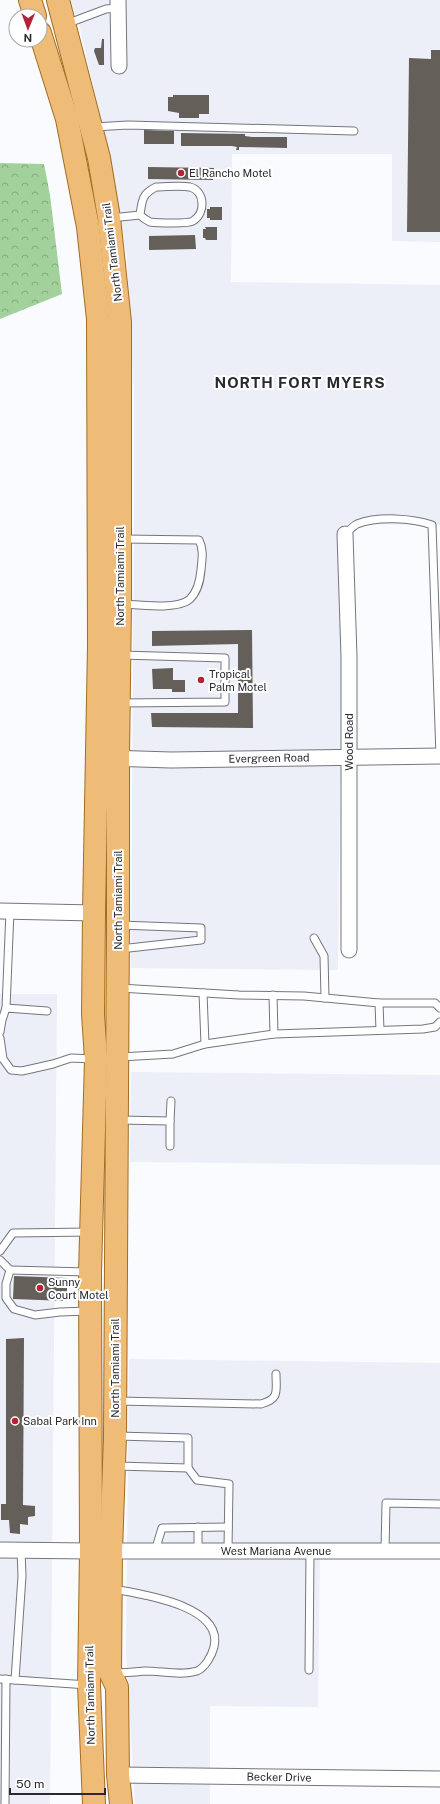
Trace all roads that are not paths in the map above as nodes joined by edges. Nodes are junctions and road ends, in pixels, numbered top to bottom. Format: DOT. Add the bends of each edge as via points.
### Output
graph roads {
  1 [pos="48,0"];
  2 [pos="58,0"];
  3 [pos="118,4"];
  4 [pos="66,24"];
  5 [pos="44,48"];
  6 [pos="119,66"];
  7 [pos="92,127"];
  8 [pos="354,131"];
  9 [pos="140,215"];
  10 [pos="109,218"];
  11 [pos="98,319"];
  12 [pos="120,376"];
  13 [pos="99,387"];
  14 [pos="120,442"];
  15 [pos="345,534"];
  16 [pos="120,539"];
  17 [pos="120,604"];
  18 [pos="119,655"];
  19 [pos="119,703"];
  20 [pos="440,756"];
  21 [pos="349,757"];
  22 [pos="108,758"];
  23 [pos="5,911"];
  24 [pos="94,913"];
  25 [pos="118,925"];
  26 [pos="314,938"];
  27 [pos="118,950"];
  28 [pos="349,950"];
  29 [pos="118,988"];
  30 [pos="203,993"];
  31 [pos="273,996"];
  32 [pos="325,998"];
  33 [pos="379,1003"];
  34 [pos="6,1008"];
  35 [pos="440,1008"];
  36 [pos="47,1012"];
  37 [pos="440,1022"];
  38 [pos="380,1030"];
  39 [pos="0,1032"];
  40 [pos="274,1034"];
  41 [pos="0,1038"];
  42 [pos="205,1044"];
  43 [pos="117,1057"];
  44 [pos="96,1059"];
  45 [pos="171,1101"];
  46 [pos="93,1118"];
  47 [pos="117,1120"];
  48 [pos="170,1121"];
  49 [pos="170,1146"];
  50 [pos="117,1178"];
  51 [pos="92,1188"];
  52 [pos="92,1232"];
  53 [pos="0,1251"];
  54 [pos="116,1251"];
  55 [pos="0,1260"];
  56 [pos="10,1270"];
  57 [pos="90,1272"];
  58 [pos="90,1311"];
  59 [pos="276,1374"];
  60 [pos="115,1401"];
  61 [pos="115,1436"];
  62 [pos="115,1466"];
  63 [pos="188,1468"];
  64 [pos="440,1504"];
  65 [pos="198,1527"];
  66 [pos="228,1527"];
  67 [pos="0,1550"];
  68 [pos="21,1550"];
  69 [pos="228,1550"];
  70 [pos="101,1551"];
  71 [pos="154,1551"];
  72 [pos="198,1551"];
  73 [pos="310,1551"];
  74 [pos="385,1551"];
  75 [pos="440,1551"];
  76 [pos="111,1588"];
  77 [pos="110,1630"];
  78 [pos="309,1670"];
  79 [pos="110,1672"];
  80 [pos="3,1679"];
  81 [pos="14,1680"];
  82 [pos="89,1685"];
  83 [pos="118,1775"];
  84 [pos="440,1779"];
  85 [pos="5,1804"];
  86 [pos="94,1804"];
  87 [pos="121,1804"];
  1 -- 4 [label="main road"];
  2 -- 4 [label="main road, North Tamiami Trail"];
  3 -- 4 [label="lane"];
  3 -- 6 [label="street"];
  4 -- 7 [label="main road, North Tamiami Trail"];
  5 -- 11 [label="main road, North Tamiami Trail" via="68,127 88,227"];
  7 -- 8 [label="lane" via="128,125"];
  7 -- 10 [label="main road, North Tamiami Trail"];
  9 -- 9 [label="lane" via="151,222 184,223 193,221 201,212 202,202 199,193 190,187 156,187 146,192"];
  9 -- 10 [label="lane"];
  10 -- 12 [label="main road, North Tamiami Trail" via="120,322"];
  11 -- 12 [label="main road" via="106,340 108,365"];
  11 -- 13 [label="main road, North Tamiami Trail"];
  12 -- 14 [label="main road, North Tamiami Trail"];
  13 -- 14 [label="main road" via="108,394 113,404"];
  13 -- 22 [label="main road, North Tamiami Trail" via="99,645"];
  14 -- 16 [label="main road, North Tamiami Trail"];
  15 -- 20 [label="lane" via="357,524 380,520 417,520 432,525"];
  15 -- 21 [label="street, Wood Road"];
  16 -- 17 [label="main road, North Tamiami Trail"];
  16 -- 17 [label="lane" via="200,540 203,548 200,580 189,600 180,604 158,606"];
  17 -- 18 [label="main road, North Tamiami Trail"];
  18 -- 19 [label="main road, North Tamiami Trail"];
  18 -- 19 [label="lane" via="225,658 225,702"];
  19 -- 22 [label="main road, North Tamiami Trail"];
  20 -- 21 [label="street, Evergreen Road"];
  21 -- 22 [label="street, Evergreen Road" via="170,760"];
  21 -- 28 [label="street, Wood Road"];
  22 -- 24 [label="main road, North Tamiami Trail"];
  22 -- 25 [label="main road, North Tamiami Trail"];
  23 -- 24 [label="street"];
  23 -- 34 [label="lane"];
  24 -- 44 [label="main road, North Tamiami Trail"];
  25 -- 27 [label="main road, North Tamiami Trail"];
  25 -- 27 [label="lane" via="201,928 201,940"];
  26 -- 32 [label="lane" via="324,956"];
  27 -- 29 [label="main road, North Tamiami Trail"];
  29 -- 30 [label="lane"];
  29 -- 43 [label="main road, North Tamiami Trail"];
  30 -- 31 [label="lane"];
  30 -- 42 [label="lane"];
  31 -- 32 [label="lane"];
  31 -- 40 [label="lane"];
  32 -- 33 [label="lane"];
  33 -- 35 [label="lane" via="434,1003"];
  33 -- 38 [label="lane"];
  34 -- 36 [label="lane"];
  34 -- 39 [label="lane"];
  37 -- 38 [label="lane" via="435,1027 423,1029"];
  38 -- 40 [label="lane"];
  40 -- 42 [label="lane"];
  41 -- 44 [label="lane" via="3,1059 11,1070 22,1071 71,1058"];
  42 -- 43 [label="lane" via="173,1054"];
  43 -- 47 [label="main road, North Tamiami Trail"];
  44 -- 46 [label="main road, North Tamiami Trail"];
  45 -- 48 [label="lane"];
  46 -- 50 [label="main road" via="100,1131 104,1163 109,1172"];
  46 -- 51 [label="main road, North Tamiami Trail"];
  47 -- 48 [label="lane"];
  47 -- 50 [label="main road, North Tamiami Trail"];
  48 -- 49 [label="lane"];
  50 -- 54 [label="main road, North Tamiami Trail"];
  51 -- 52 [label="main road, North Tamiami Trail"];
  51 -- 54 [label="main road" via="99,1194 104,1205 107,1234"];
  52 -- 53 [label="lane" via="13,1233"];
  52 -- 57 [label="main road, North Tamiami Trail"];
  54 -- 60 [label="main road, North Tamiami Trail"];
  55 -- 56 [label="lane"];
  56 -- 57 [label="lane"];
  56 -- 58 [label="lane" via="6,1298 14,1310 35,1316"];
  57 -- 58 [label="main road, North Tamiami Trail"];
  58 -- 70 [label="main road, North Tamiami Trail" via="90,1489 96,1500"];
  59 -- 60 [label="lane" via="274,1398 261,1404"];
  60 -- 61 [label="main road, North Tamiami Trail"];
  61 -- 62 [label="main road, North Tamiami Trail"];
  61 -- 63 [label="lane" via="188,1438"];
  62 -- 63 [label="lane"];
  62 -- 70 [label="main road, North Tamiami Trail"];
  63 -- 66 [label="lane" via="197,1480 229,1484"];
  64 -- 74 [label="lane" via="386,1503"];
  65 -- 66 [label="lane"];
  65 -- 71 [label="lane" via="162,1528"];
  65 -- 72 [label="lane"];
  66 -- 69 [label="lane"];
  67 -- 68 [label="street, West Mariana Avenue"];
  68 -- 70 [label="street, West Mariana Avenue"];
  68 -- 81 [label="lane" via="22,1576"];
  69 -- 72 [label="street, West Mariana Avenue"];
  69 -- 73 [label="street, West Mariana Avenue"];
  70 -- 71 [label="street, West Mariana Avenue"];
  70 -- 76 [label="main road, North Tamiami Trail"];
  70 -- 77 [label="main road" via="98,1570 102,1585 104,1616"];
  70 -- 82 [label="main road, North Tamiami Trail"];
  71 -- 72 [label="street, West Mariana Avenue"];
  73 -- 74 [label="street, West Mariana Avenue"];
  73 -- 78 [label="lane"];
  74 -- 75 [label="street, West Mariana Avenue"];
  76 -- 77 [label="main road, North Tamiami Trail"];
  76 -- 79 [label="lane" via="193,1609 210,1624 214,1643 212,1654 199,1670 189,1673"];
  77 -- 79 [label="main road, North Tamiami Trail"];
  79 -- 83 [label="main road, North Tamiami Trail" via="117,1687"];
  80 -- 81 [label="lane"];
  80 -- 85 [label="lane"];
  81 -- 82 [label="lane"];
  82 -- 86 [label="main road, North Tamiami Trail"];
  83 -- 84 [label="street, Becker Drive"];
  83 -- 87 [label="main road, North Tamiami Trail"];
}
